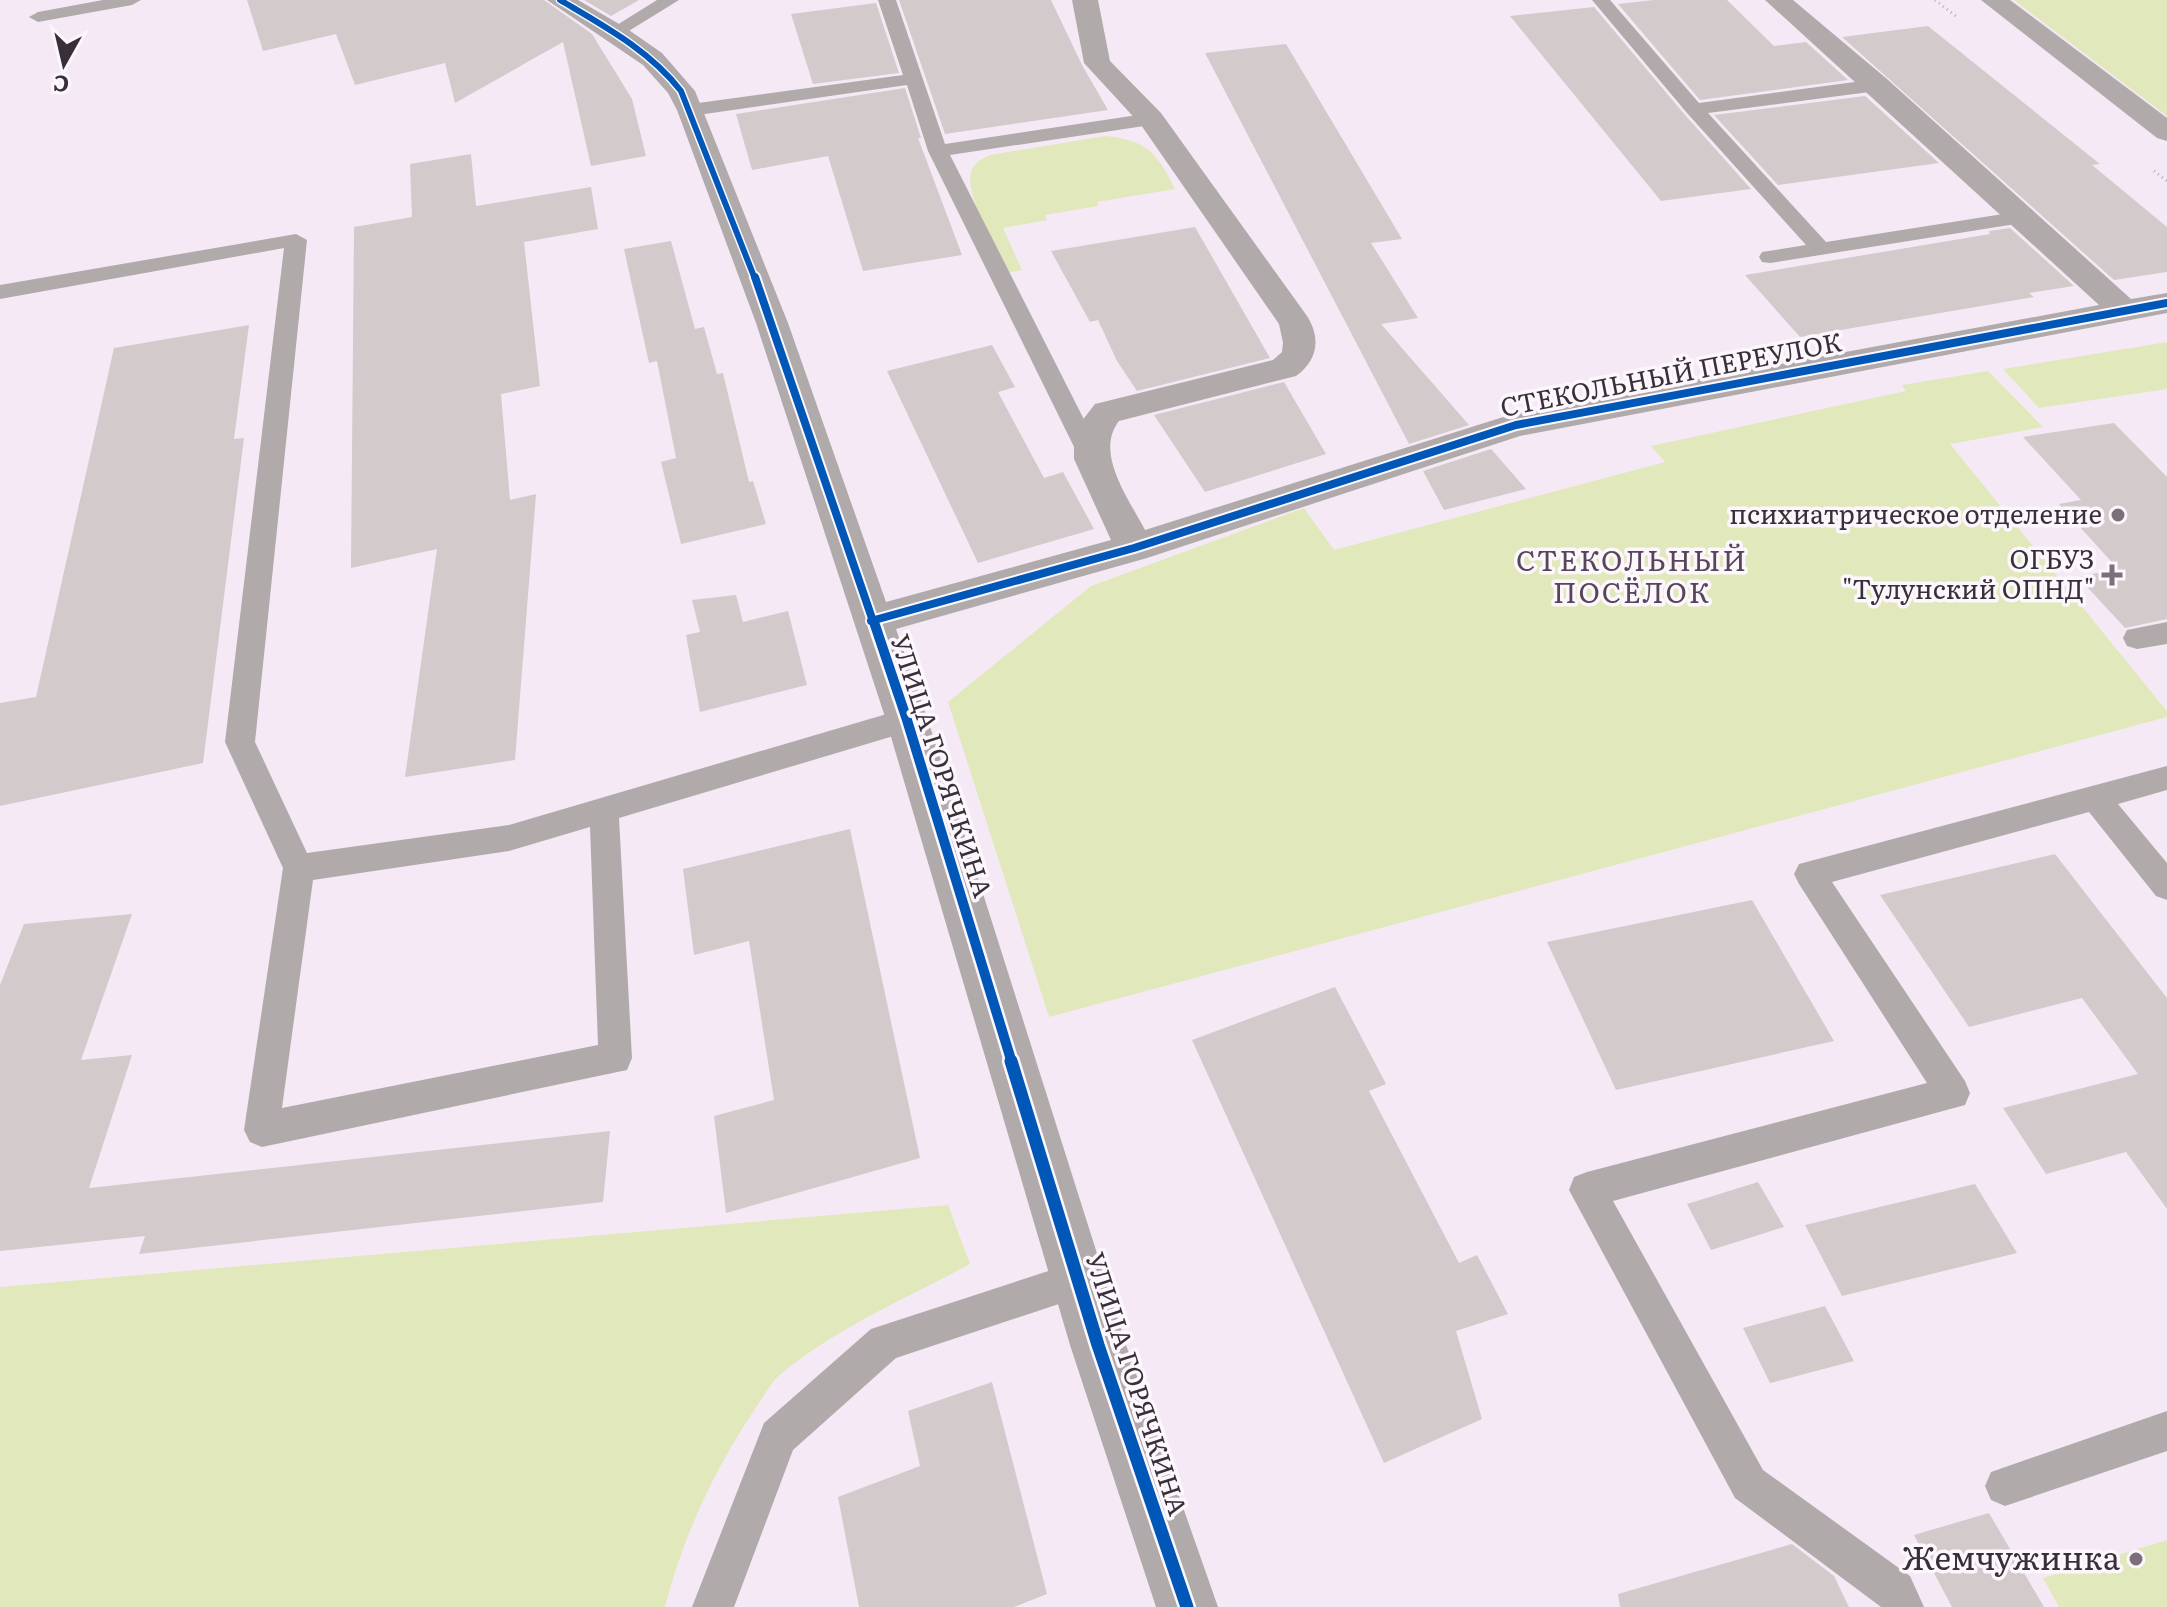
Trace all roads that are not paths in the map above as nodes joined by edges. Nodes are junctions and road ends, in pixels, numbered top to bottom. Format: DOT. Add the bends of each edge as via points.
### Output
graph roads {
  1 [pos="132,0"];
  2 [pos="560,0"];
  3 [pos="670,0"];
  4 [pos="887,0"];
  5 [pos="1085,0"];
  6 [pos="1601,0"];
  7 [pos="1778,0"];
  8 [pos="1994,0"];
  9 [pos="38,17"];
  10 [pos="613,33"];
  11 [pos="913,79"];
  12 [pos="1877,85"];
  13 [pos="1694,109"];
  14 [pos="691,110"];
  15 [pos="1151,119"];
  16 [pos="2167,132"];
  17 [pos="938,151"];
  18 [pos="2022,217"];
  19 [pos="1821,249"];
  20 [pos="1770,257"];
  21 [pos="0,292"];
  22 [pos="2167,303"];
  23 [pos="2122,309"];
  24 [pos="1092,445"];
  25 [pos="1134,548"];
  26 [pos="871,621"];
  27 [pos="2167,633"];
  28 [pos="2137,638"];
  29 [pos="907,720"];
  30 [pos="2167,778"];
  31 [pos="2095,797"];
  32 [pos="604,810"];
  33 [pos="299,868"];
  34 [pos="2167,886"];
  35 [pos="1079,1280"];
  36 [pos="2167,1431"];
  37 [pos="2005,1486"];
  38 [pos="713,1607"];
  39 [pos="1187,1607"];
  40 [pos="1903,1607"];
  1 -- 9 [label="lane"];
  2 -- 10 [label="street, УЛИЦА ГОРЯЧКИНА"];
  3 -- 10 [label="lane"];
  4 -- 11 [label="lane"];
  5 -- 15 [label="street" via="1097,63"];
  6 -- 13 [label="lane"];
  7 -- 12 [label="street"];
  8 -- 16 [label="street"];
  10 -- 14 [label="street, УЛИЦА ГОРЯЧКИНА" via="664,67"];
  11 -- 14 [label="lane"];
  11 -- 17 [label="lane"];
  12 -- 13 [label="lane"];
  12 -- 18 [label="street"];
  13 -- 19 [label="lane"];
  14 -- 26 [label="street, УЛИЦА ГОРЯЧКИНА" via="772,323"];
  15 -- 17 [label="lane"];
  15 -- 24 [label="street" via="1295,323 1301,348 1296,361 1284,368 1107,412"];
  17 -- 24 [label="lane"];
  18 -- 19 [label="lane"];
  18 -- 23 [label="street"];
  19 -- 20 [label="lane"];
  21 -- 33 [label="lane" via="296,240 240,742"];
  22 -- 23 [label="street, СТЕКОЛЬНЫЙ ПЕРЕУЛОК"];
  23 -- 25 [label="street, СТЕКОЛЬНЫЙ ПЕРЕУЛОК" via="1516,425"];
  24 -- 25 [label="street"];
  25 -- 26 [label="street, СТЕКОЛЬНЫЙ ПЕРЕУЛОК"];
  26 -- 29 [label="street, УЛИЦА ГОРЯЧКИНА"];
  27 -- 28 [label="lane"];
  29 -- 32 [label="lane"];
  29 -- 35 [label="street, УЛИЦА ГОРЯЧКИНА"];
  30 -- 31 [label="lane"];
  31 -- 34 [label="lane"];
  31 -- 40 [label="lane" via="1810,874 1953,1093 1587,1190 1749,1484 1895,1591"];
  32 -- 33 [label="lane" via="509,838"];
  32 -- 33 [label="lane" via="615,1058 262,1130"];
  35 -- 38 [label="lane" via="885,1343 778,1437"];
  35 -- 39 [label="street, УЛИЦА ГОРЯЧКИНА"];
  36 -- 37 [label="lane"];
}
